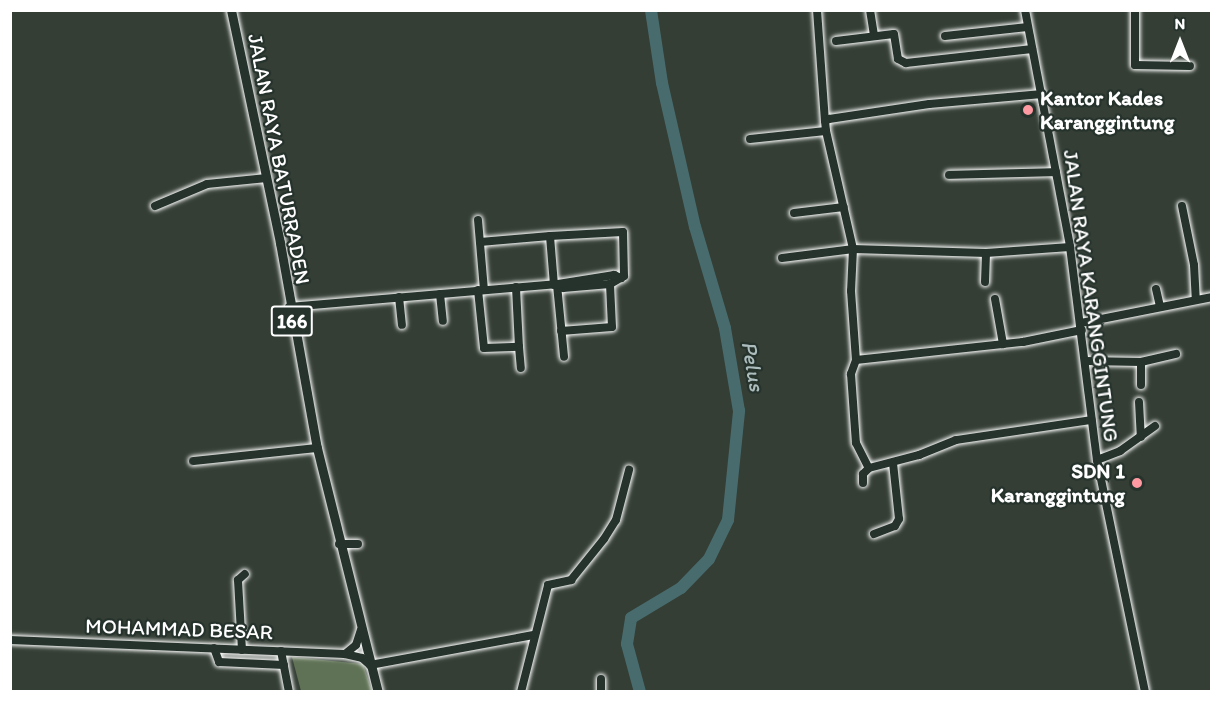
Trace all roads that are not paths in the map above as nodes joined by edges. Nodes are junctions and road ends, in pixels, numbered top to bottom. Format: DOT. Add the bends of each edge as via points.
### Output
graph roads {
  1 [pos="231,10"];
  2 [pos="817,10"];
  3 [pos="870,10"];
  4 [pos="1025,10"];
  5 [pos="1135,10"];
  6 [pos="1028,27"];
  7 [pos="874,35"];
  8 [pos="945,36"];
  9 [pos="836,41"];
  10 [pos="1032,49"];
  11 [pos="1190,66"];
  12 [pos="1042,94"];
  13 [pos="825,121"];
  14 [pos="826,131"];
  15 [pos="750,139"];
  16 [pos="1056,172"];
  17 [pos="949,175"];
  18 [pos="267,178"];
  19 [pos="156,206"];
  20 [pos="1182,206"];
  21 [pos="844,207"];
  22 [pos="794,213"];
  23 [pos="478,220"];
  24 [pos="550,236"];
  25 [pos="480,242"];
  26 [pos="1070,247"];
  27 [pos="853,249"];
  28 [pos="986,253"];
  29 [pos="782,258"];
  30 [pos="621,278"];
  31 [pos="985,282"];
  32 [pos="610,284"];
  33 [pos="556,285"];
  34 [pos="516,287"];
  35 [pos="1155,289"];
  36 [pos="481,290"];
  37 [pos="440,294"];
  38 [pos="399,297"];
  39 [pos="1212,297"];
  40 [pos="995,299"];
  41 [pos="1196,299"];
  42 [pos="1160,306"];
  43 [pos="289,307"];
  44 [pos="443,321"];
  45 [pos="402,325"];
  46 [pos="1082,326"];
  47 [pos="561,331"];
  48 [pos="1003,344"];
  49 [pos="519,346"];
  50 [pos="1176,354"];
  51 [pos="564,357"];
  52 [pos="856,360"];
  53 [pos="1086,361"];
  54 [pos="1141,362"];
  55 [pos="521,368"];
  56 [pos="1141,385"];
  57 [pos="1138,402"];
  58 [pos="1092,420"];
  59 [pos="1155,426"];
  60 [pos="1141,437"];
  61 [pos="317,448"];
  62 [pos="1097,460"];
  63 [pos="193,461"];
  64 [pos="893,463"];
  65 [pos="869,468"];
  66 [pos="629,470"];
  67 [pos="863,483"];
  68 [pos="874,534"];
  69 [pos="339,544"];
  70 [pos="358,544"];
  71 [pos="245,574"];
  72 [pos="361,630"];
  73 [pos="533,635"];
  74 [pos="10,640"];
  75 [pos="214,648"];
  76 [pos="242,650"];
  77 [pos="281,651"];
  78 [pos="345,654"];
  79 [pos="284,665"];
  80 [pos="370,665"];
  81 [pos="601,679"];
  82 [pos="289,692"];
  83 [pos="378,692"];
  84 [pos="521,692"];
  85 [pos="601,692"];
  86 [pos="1145,692"];
  1 -- 18 [label="main road, JALAN RAYA BATURRADEN / 166"];
  2 -- 13 [label="street"];
  3 -- 7 [label="street"];
  4 -- 6 [label="street, JALAN RAYA KARANGGINTUNG"];
  5 -- 11 [label="street" via="1135,65"];
  6 -- 8 [label="street"];
  6 -- 10 [label="street, JALAN RAYA KARANGGINTUNG"];
  7 -- 9 [label="street"];
  7 -- 10 [label="street" via="894,34 898,59 906,63"];
  10 -- 12 [label="street, JALAN RAYA KARANGGINTUNG"];
  12 -- 13 [label="street" via="929,104"];
  12 -- 16 [label="street, JALAN RAYA KARANGGINTUNG"];
  13 -- 14 [label="street"];
  14 -- 15 [label="street"];
  14 -- 21 [label="street"];
  16 -- 17 [label="street"];
  16 -- 26 [label="street, JALAN RAYA KARANGGINTUNG"];
  18 -- 19 [label="street" via="207,184"];
  18 -- 43 [label="main road, JALAN RAYA BATURRADEN / 166"];
  20 -- 41 [label="street" via="1194,265"];
  21 -- 22 [label="street"];
  21 -- 27 [label="street"];
  23 -- 25 [label="street"];
  24 -- 25 [label="street"];
  24 -- 30 [label="street" via="620,230 626,271"];
  24 -- 33 [label="street"];
  25 -- 36 [label="street"];
  26 -- 28 [label="street"];
  26 -- 46 [label="street, JALAN RAYA KARANGGINTUNG"];
  27 -- 28 [label="street"];
  27 -- 29 [label="street"];
  27 -- 52 [label="street" via="851,291"];
  28 -- 31 [label="street"];
  30 -- 32 [label="street"];
  30 -- 33 [label="street" via="614,275"];
  32 -- 33 [label="street" via="563,288"];
  32 -- 47 [label="street" via="612,327"];
  33 -- 34 [label="street"];
  33 -- 47 [label="street"];
  34 -- 36 [label="street"];
  34 -- 49 [label="street"];
  35 -- 42 [label="street"];
  36 -- 37 [label="street"];
  36 -- 49 [label="street" via="484,348"];
  37 -- 38 [label="street"];
  37 -- 44 [label="street"];
  38 -- 43 [label="street"];
  38 -- 45 [label="street"];
  39 -- 41 [label="street"];
  40 -- 48 [label="street"];
  41 -- 42 [label="street"];
  42 -- 46 [label="street"];
  43 -- 61 [label="main road, JALAN RAYA BATURRADEN / 166"];
  46 -- 48 [label="street"];
  46 -- 53 [label="street, JALAN RAYA KARANGGINTUNG"];
  47 -- 51 [label="street"];
  48 -- 52 [label="street"];
  49 -- 55 [label="street"];
  50 -- 54 [label="street"];
  52 -- 65 [label="street" via="851,374 856,443"];
  53 -- 54 [label="street"];
  53 -- 58 [label="street, JALAN RAYA KARANGGINTUNG"];
  54 -- 56 [label="street"];
  57 -- 60 [label="street"];
  58 -- 62 [label="street, JALAN RAYA KARANGGINTUNG"];
  58 -- 64 [label="street" via="956,440"];
  59 -- 60 [label="street"];
  60 -- 62 [label="street"];
  61 -- 63 [label="street"];
  61 -- 69 [label="main road, JALAN RAYA BATURRADEN / 166"];
  62 -- 86 [label="street, JALAN RAYA KARANGGINTUNG"];
  64 -- 65 [label="street"];
  64 -- 68 [label="street" via="899,519 895,526"];
  65 -- 67 [label="street" via="863,474"];
  66 -- 73 [label="street" via="616,520 571,580 548,585"];
  69 -- 70 [label="street"];
  69 -- 72 [label="main road, JALAN RAYA BATURRADEN / 166"];
  71 -- 76 [label="street" via="238,580"];
  72 -- 78 [label="street" via="356,645"];
  72 -- 80 [label="main road, JALAN RAYA BATURRADEN / 166"];
  73 -- 80 [label="street"];
  73 -- 84 [label="street"];
  74 -- 75 [label="street, MOHAMMAD BESAR"];
  75 -- 76 [label="street, MOHAMMAD BESAR"];
  75 -- 79 [label="street" via="219,662"];
  76 -- 77 [label="street, MOHAMMAD BESAR"];
  77 -- 78 [label="street, MOHAMMAD BESAR"];
  77 -- 79 [label="street"];
  78 -- 80 [label="street" via="362,658"];
  79 -- 82 [label="street"];
  80 -- 83 [label="main road, 166"];
  81 -- 85 [label="street"];
}
